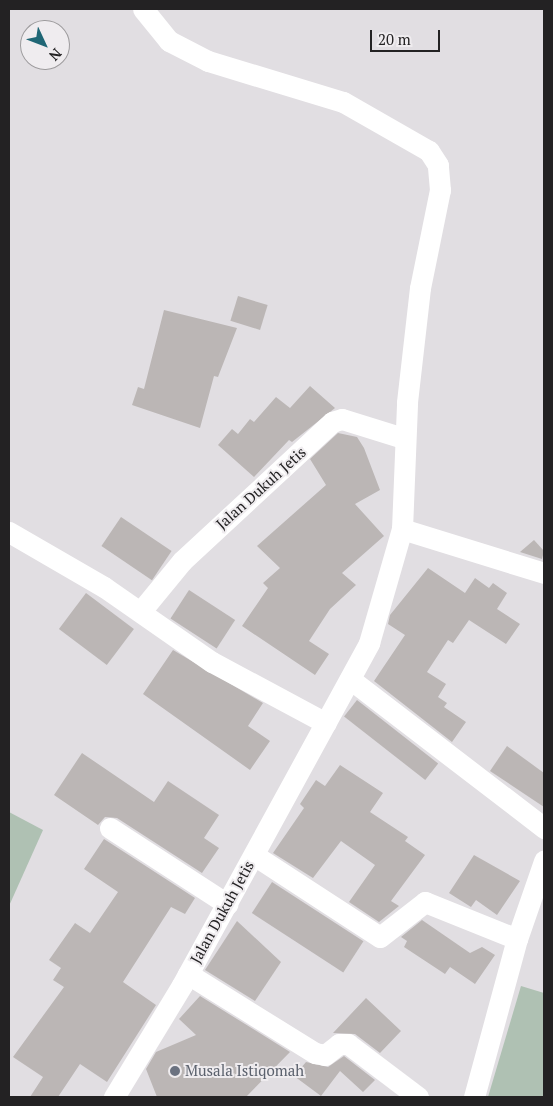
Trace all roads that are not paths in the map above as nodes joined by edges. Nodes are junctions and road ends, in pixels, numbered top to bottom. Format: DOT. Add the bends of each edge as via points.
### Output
graph roads {
  1 [pos="143,9"];
  2 [pos="403,438"];
  3 [pos="402,529"];
  4 [pos="9,532"];
  5 [pos="544,573"];
  6 [pos="142,611"];
  7 [pos="350,680"];
  8 [pos="326,723"];
  9 [pos="110,828"];
  10 [pos="544,828"];
  11 [pos="254,854"];
  12 [pos="544,860"];
  13 [pos="227,904"];
  14 [pos="517,939"];
  15 [pos="188,974"];
  16 [pos="114,1097"];
  17 [pos="418,1097"];
  18 [pos="474,1097"];
  1 -- 2 [label="street, Jalan Dukuh Jetis" via="169,41 208,62 343,102 429,151 438,165 440,190 420,288"];
  2 -- 3 [label="street, Jalan Dukuh Jetis"];
  2 -- 6 [label="street, Jalan Dukuh Jetis" via="342,419 332,422 182,561"];
  3 -- 5 [label="street"];
  3 -- 7 [label="street, Jalan Dukuh Jetis" via="369,643"];
  4 -- 6 [label="street"];
  6 -- 8 [label="street" via="212,662"];
  7 -- 8 [label="street, Jalan Dukuh Jetis"];
  7 -- 10 [label="street"];
  8 -- 11 [label="street, Jalan Dukuh Jetis"];
  9 -- 13 [label="street"];
  11 -- 13 [label="street, Jalan Dukuh Jetis"];
  11 -- 14 [label="street" via="380,937 425,902"];
  12 -- 14 [label="street"];
  13 -- 15 [label="street, Jalan Dukuh Jetis"];
  14 -- 18 [label="street"];
  15 -- 16 [label="street, Jalan Dukuh Jetis"];
  15 -- 17 [label="street" via="315,1053 325,1055 339,1044 348,1044"];
}
